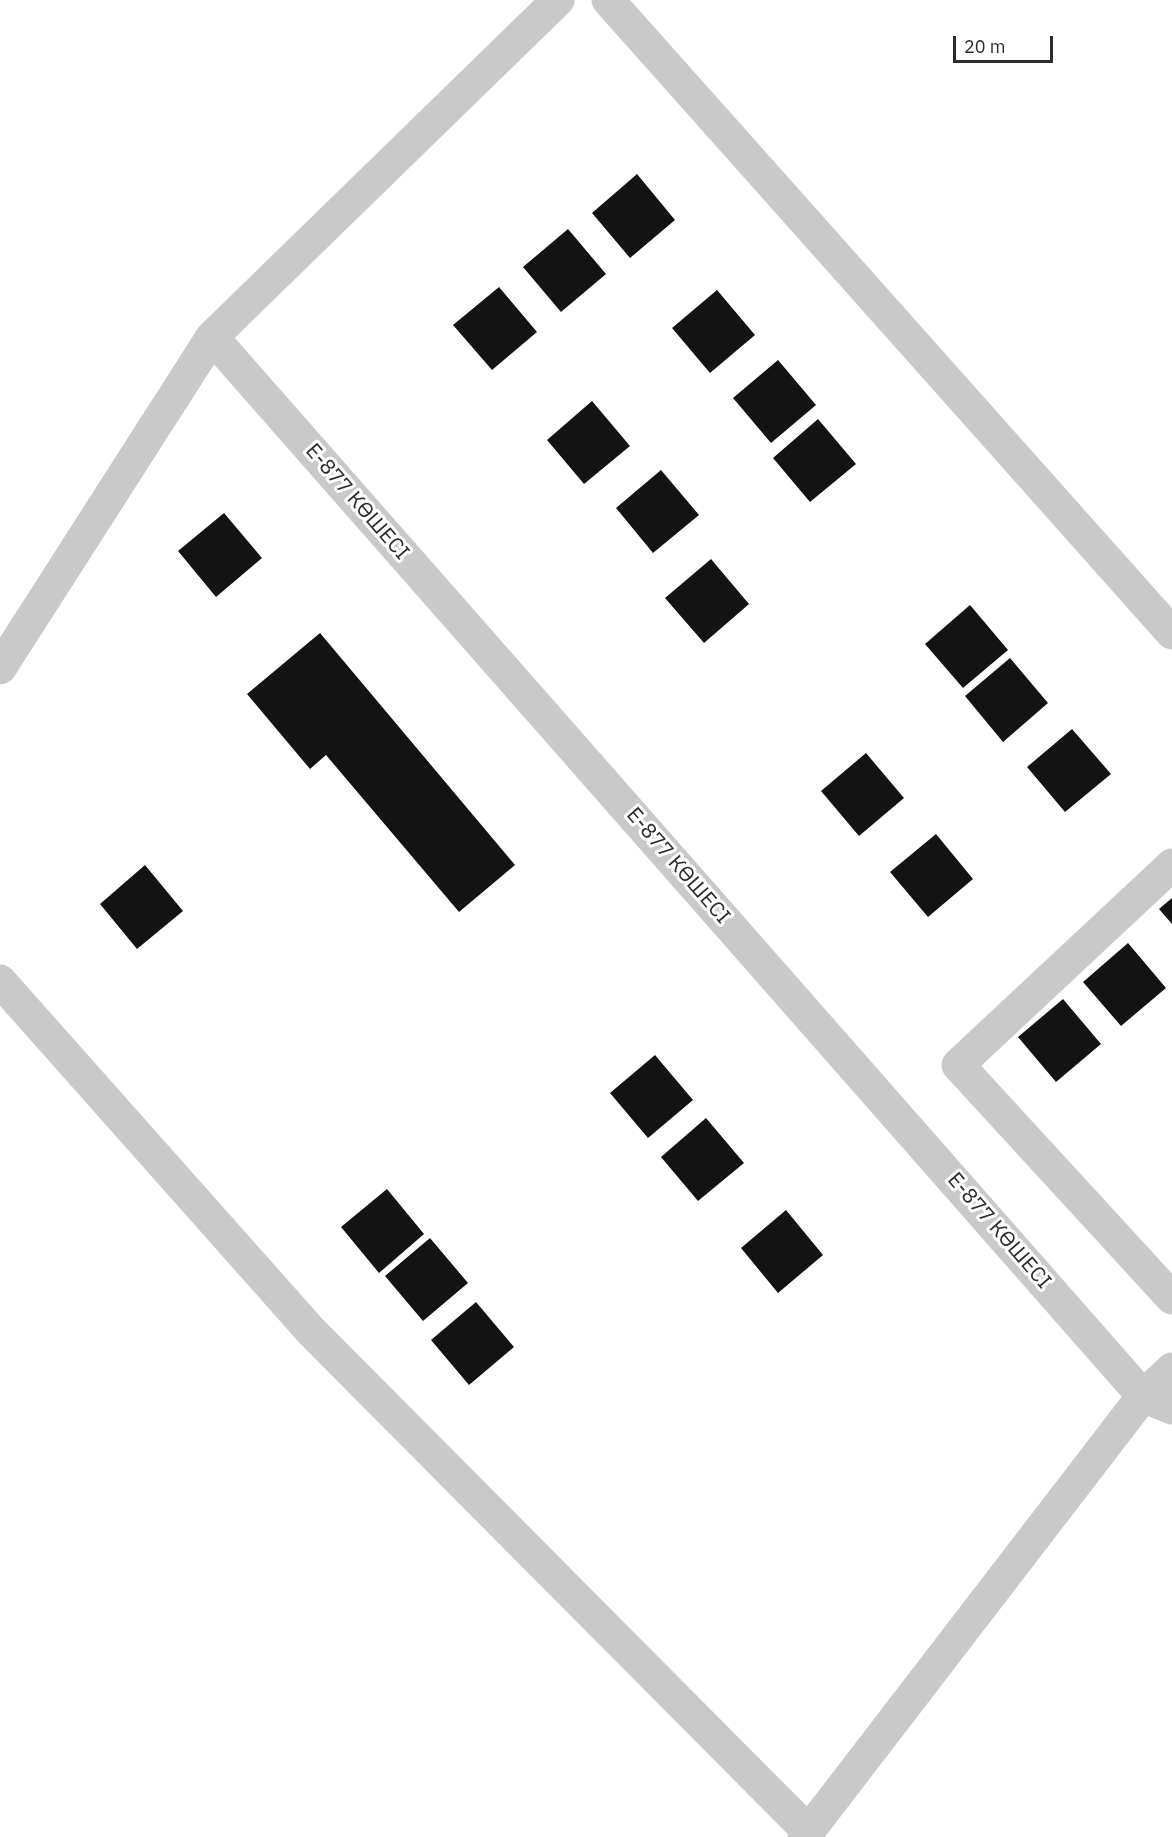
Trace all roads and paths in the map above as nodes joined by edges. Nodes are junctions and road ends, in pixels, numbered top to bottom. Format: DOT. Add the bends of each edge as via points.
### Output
graph roads {
  1 [pos="558,0"];
  2 [pos="608,0"];
  3 [pos="212,337"];
  4 [pos="1172,633"];
  5 [pos="0,668"];
  6 [pos="1172,865"];
  7 [pos="0,981"];
  8 [pos="1172,1298"];
  9 [pos="1172,1369"];
  10 [pos="1158,1402"];
  11 [pos="806,1834"];
  1 -- 3 [label="street"];
  2 -- 4 [label="street"];
  3 -- 5 [label="street"];
  3 -- 10 [label="street, Е-877 КӨШЕСІ"];
  6 -- 8 [label="street" via="958,1065"];
  7 -- 11 [label="street" via="311,1331"];
  9 -- 10 [label="street"];
  10 -- 11 [label="street"];
}
